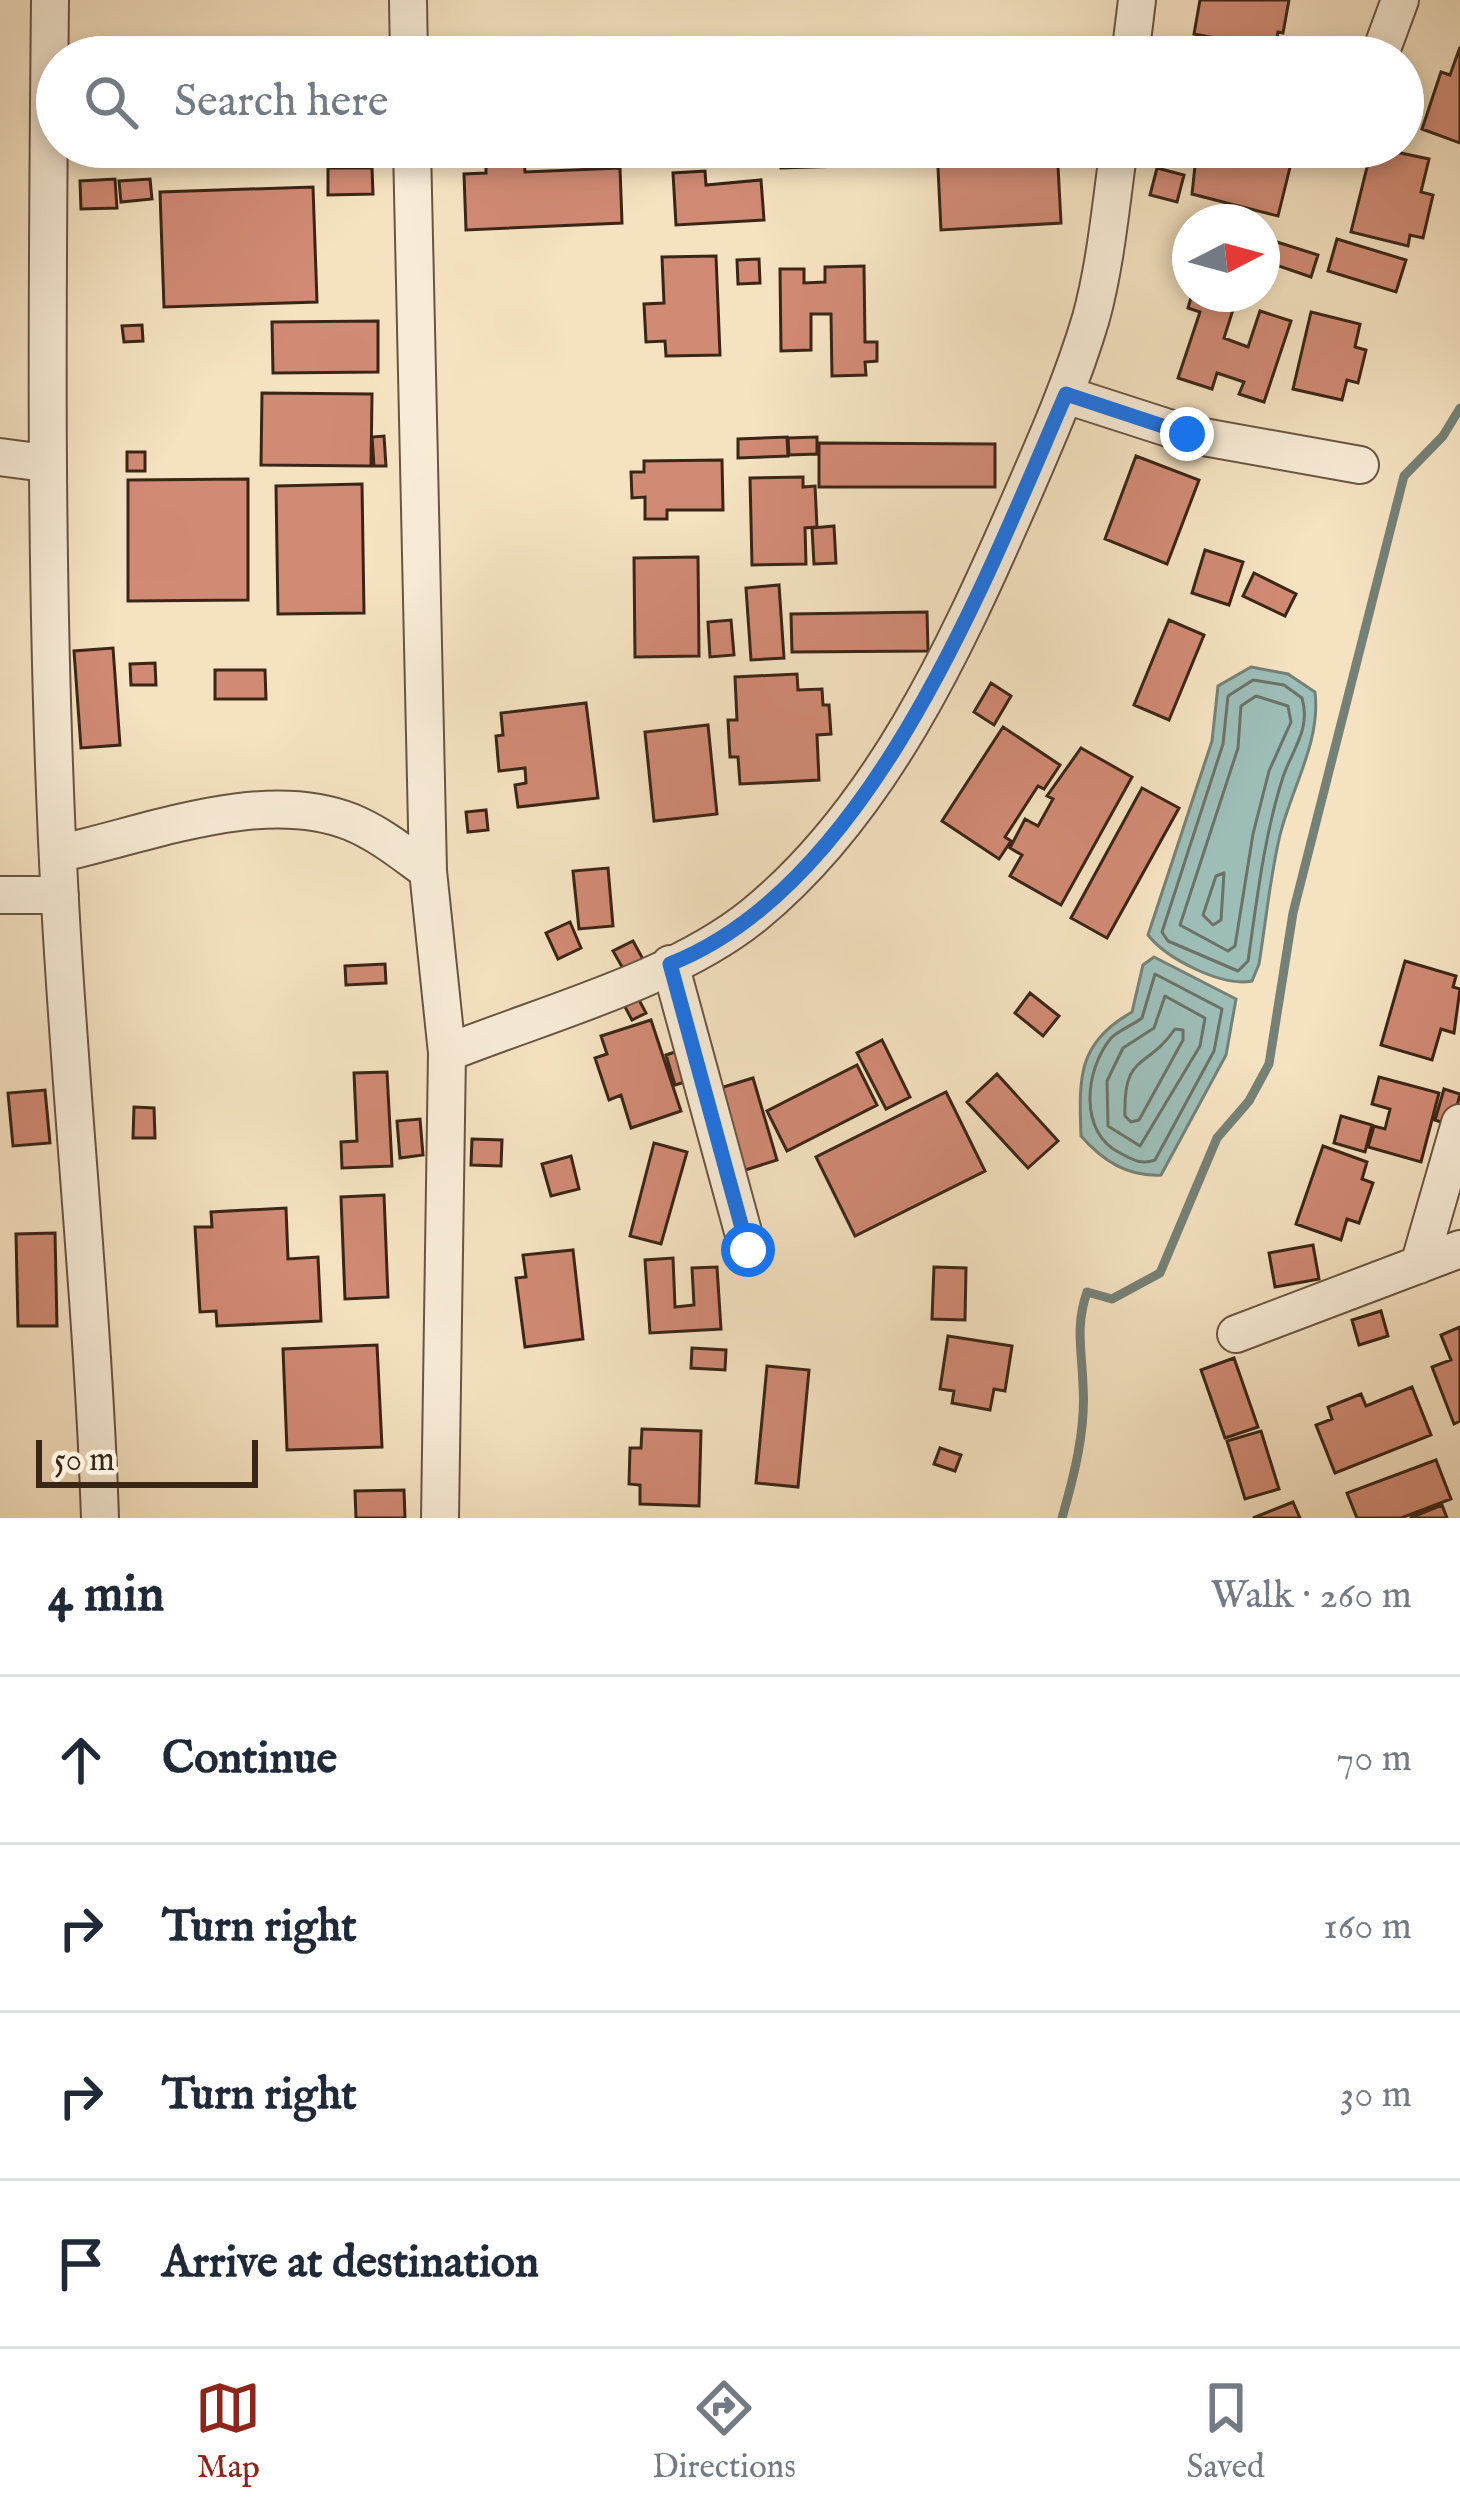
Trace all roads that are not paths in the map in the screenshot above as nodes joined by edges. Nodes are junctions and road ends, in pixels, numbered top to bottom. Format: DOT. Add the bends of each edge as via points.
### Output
graph roads {
  1 [pos="50,0"];
  2 [pos="408,0"];
  3 [pos="1137,0"];
  4 [pos="1400,0"];
  5 [pos="50,36"];
  6 [pos="409,36"];
  7 [pos="1133,36"];
  8 [pos="1387,36"];
  9 [pos="48,168"];
  10 [pos="412,168"];
  11 [pos="1116,168"];
  12 [pos="1066,394"];
  13 [pos="0,457"];
  14 [pos="45,463"];
  15 [pos="1360,466"];
  16 [pos="61,853"];
  17 [pos="428,872"];
  18 [pos="0,895"];
  19 [pos="60,895"];
  20 [pos="670,964"];
  21 [pos="447,1053"];
  22 [pos="1460,1123"];
  23 [pos="1460,1249"];
  24 [pos="748,1250"];
  25 [pos="1419,1264"];
  26 [pos="1236,1334"];
  27 [pos="100,1518"];
  28 [pos="440,1518"];
  1 -- 5 [label="street"];
  2 -- 6 [label="street"];
  3 -- 7 [label="street"];
  4 -- 8 [label="street"];
  9 -- 14 [label="street"];
  10 -- 17 [label="street"];
  11 -- 12 [label="street" via="1092,314"];
  12 -- 15 [label="street" via="1187,434"];
  12 -- 20 [label="street" via="972,610 865,796 752,917"];
  13 -- 14 [label="street"];
  14 -- 16 [label="street"];
  16 -- 17 [label="street" via="247,812 293,810 346,820"];
  16 -- 19 [label="street"];
  17 -- 21 [label="street"];
  18 -- 19 [label="street"];
  19 -- 27 [label="street"];
  20 -- 21 [label="street"];
  20 -- 24 [label="street"];
  21 -- 28 [label="street"];
  22 -- 25 [label="street"];
  23 -- 25 [label="street"];
  25 -- 26 [label="street"];
}
